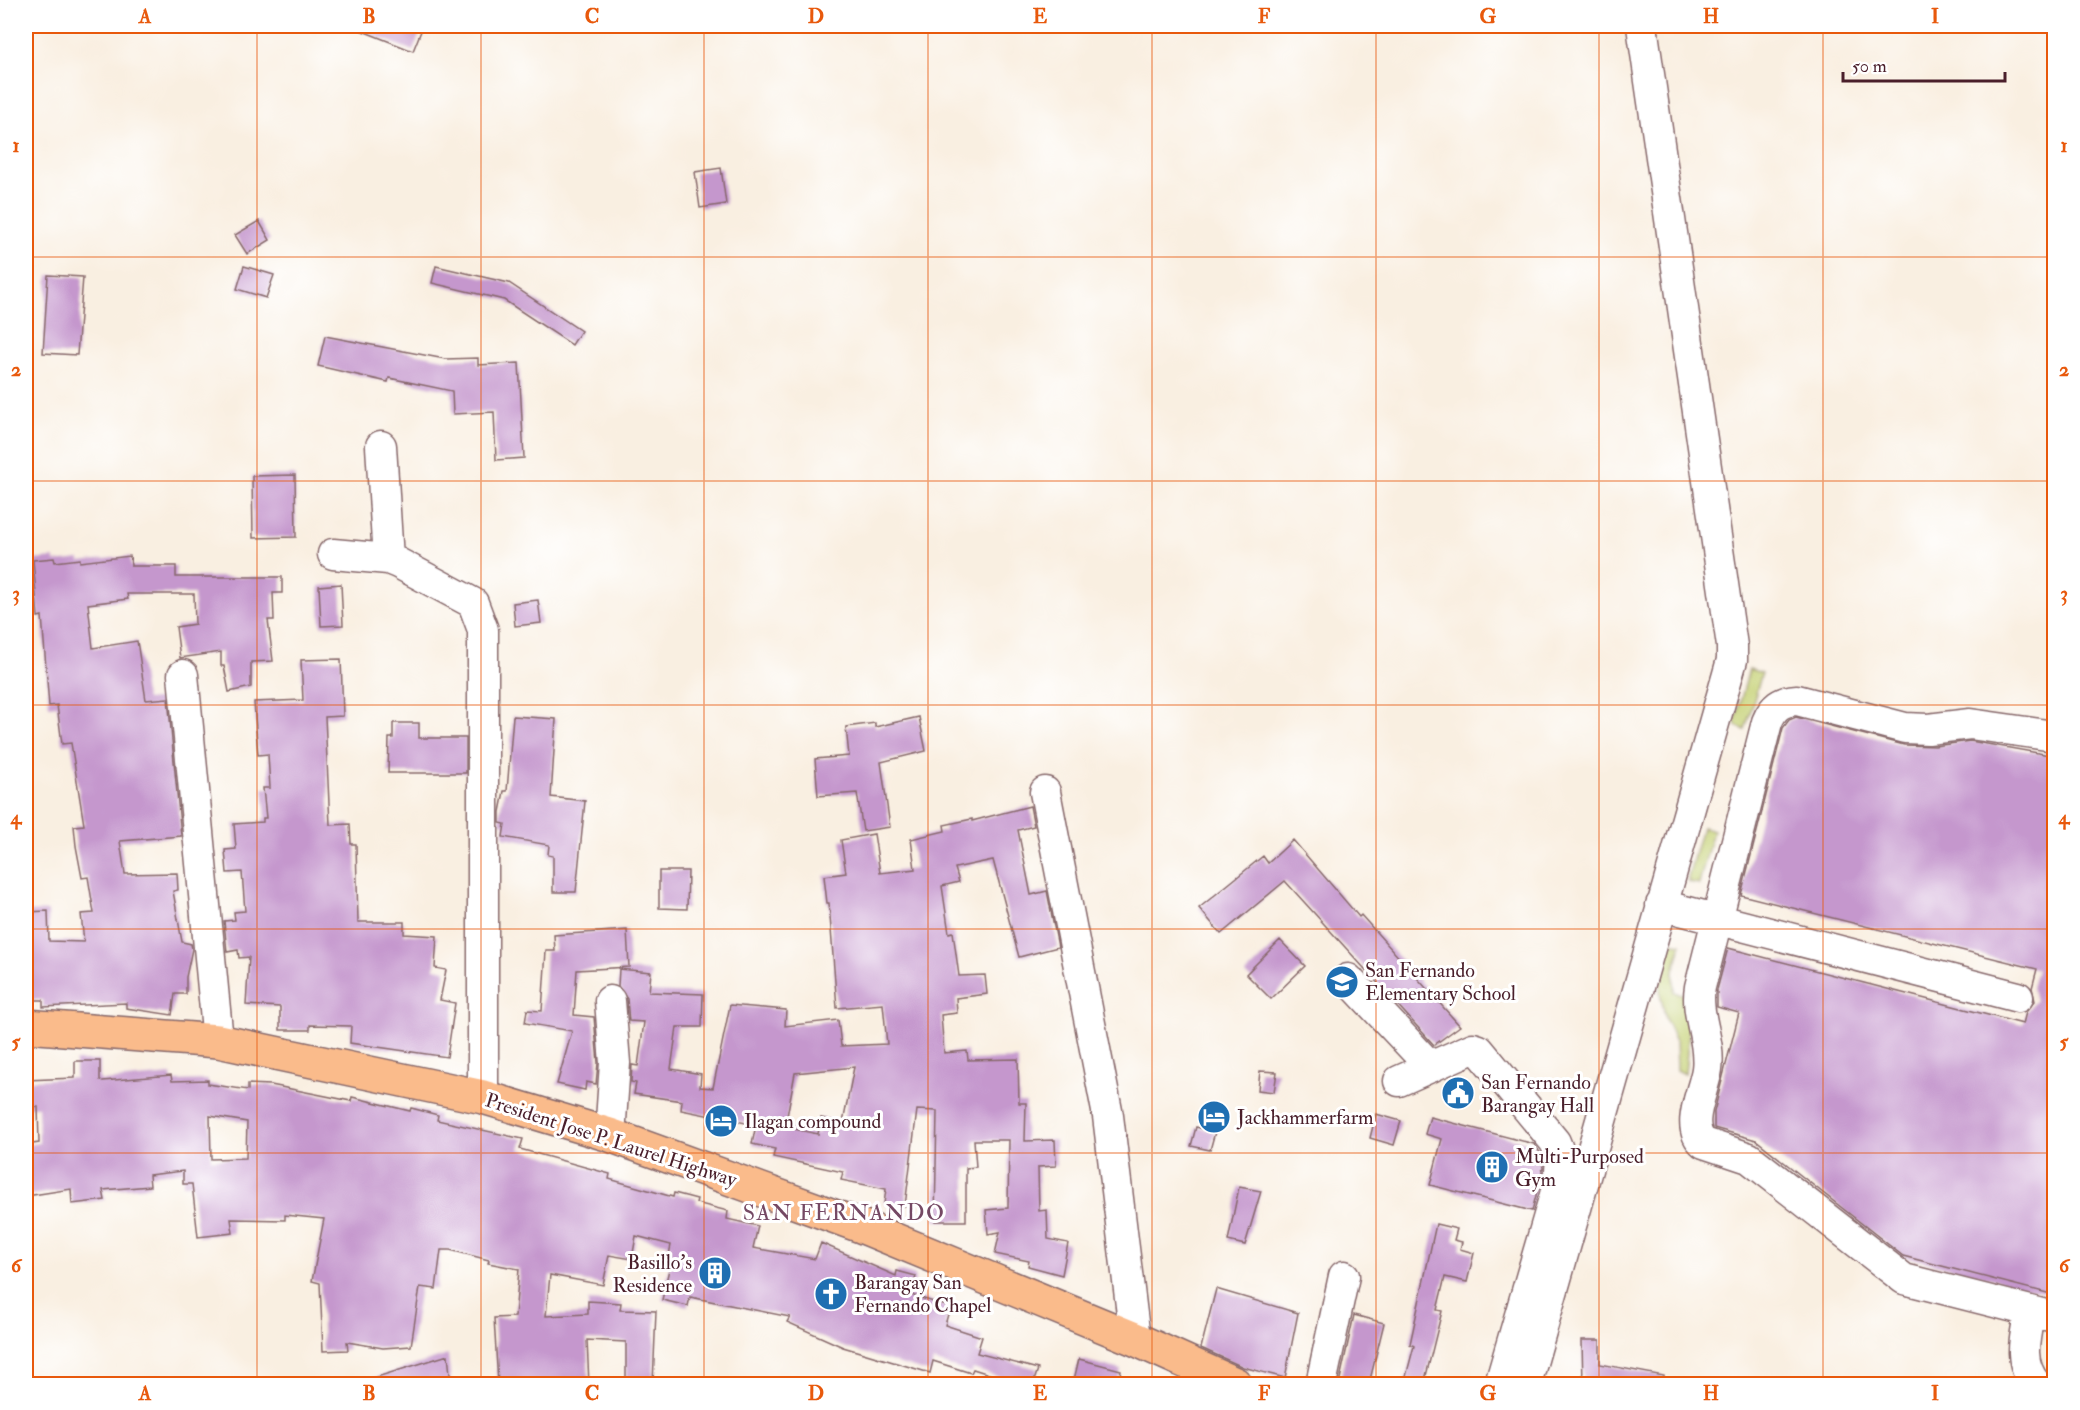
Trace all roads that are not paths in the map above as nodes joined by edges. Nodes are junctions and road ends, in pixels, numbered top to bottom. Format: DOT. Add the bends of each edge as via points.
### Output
graph roads {
  1 [pos="1642,26"];
  2 [pos="381,446"];
  3 [pos="333,554"];
  4 [pos="387,559"];
  5 [pos="183,675"];
  6 [pos="2055,736"];
  7 [pos="1045,792"];
  8 [pos="1660,905"];
  9 [pos="1717,920"];
  10 [pos="1348,979"];
  11 [pos="2018,997"];
  12 [pos="610,1001"];
  13 [pos="26,1026"];
  14 [pos="218,1041"];
  15 [pos="1431,1067"];
  16 [pos="1399,1082"];
  17 [pos="483,1097"];
  18 [pos="610,1135"];
  19 [pos="1344,1276"];
  20 [pos="2042,1314"];
  21 [pos="1135,1339"];
  22 [pos="1235,1384"];
  23 [pos="1321,1384"];
  24 [pos="1500,1384"];
  25 [pos="1526,1384"];
  26 [pos="2036,1384"];
  1 -- 8 [label="street" via="1732,654"];
  2 -- 4 [label="street"];
  3 -- 4 [label="street"];
  4 -- 17 [label="street" via="473,603 483,630"];
  5 -- 14 [label="street"];
  6 -- 9 [label="street" via="1970,724 1914,729 1805,701 1779,704 1767,722"];
  7 -- 21 [label="street" via="1108,1116"];
  8 -- 9 [label="street"];
  8 -- 25 [label="street" via="1594,1153"];
  9 -- 11 [label="street"];
  9 -- 20 [label="street" via="1698,997 1708,1061 1695,1122 1699,1139 1749,1158 1904,1279"];
  10 -- 15 [label="street"];
  12 -- 18 [label="street" via="615,1063"];
  13 -- 14 [label="highway, President Jose P. Laurel Highway"];
  14 -- 17 [label="highway, President Jose P. Laurel Highway"];
  15 -- 16 [label="street"];
  15 -- 24 [label="street" via="1473,1048 1479,1050 1555,1142 1561,1160 1556,1195"];
  17 -- 18 [label="highway, President Jose P. Laurel Highway"];
  18 -- 21 [label="highway, President Jose P. Laurel Highway" via="861,1226"];
  19 -- 23 [label="street"];
  20 -- 26 [label="street" via="2023,1359"];
  21 -- 22 [label="highway, President Jose P. Laurel Highway"];
}
